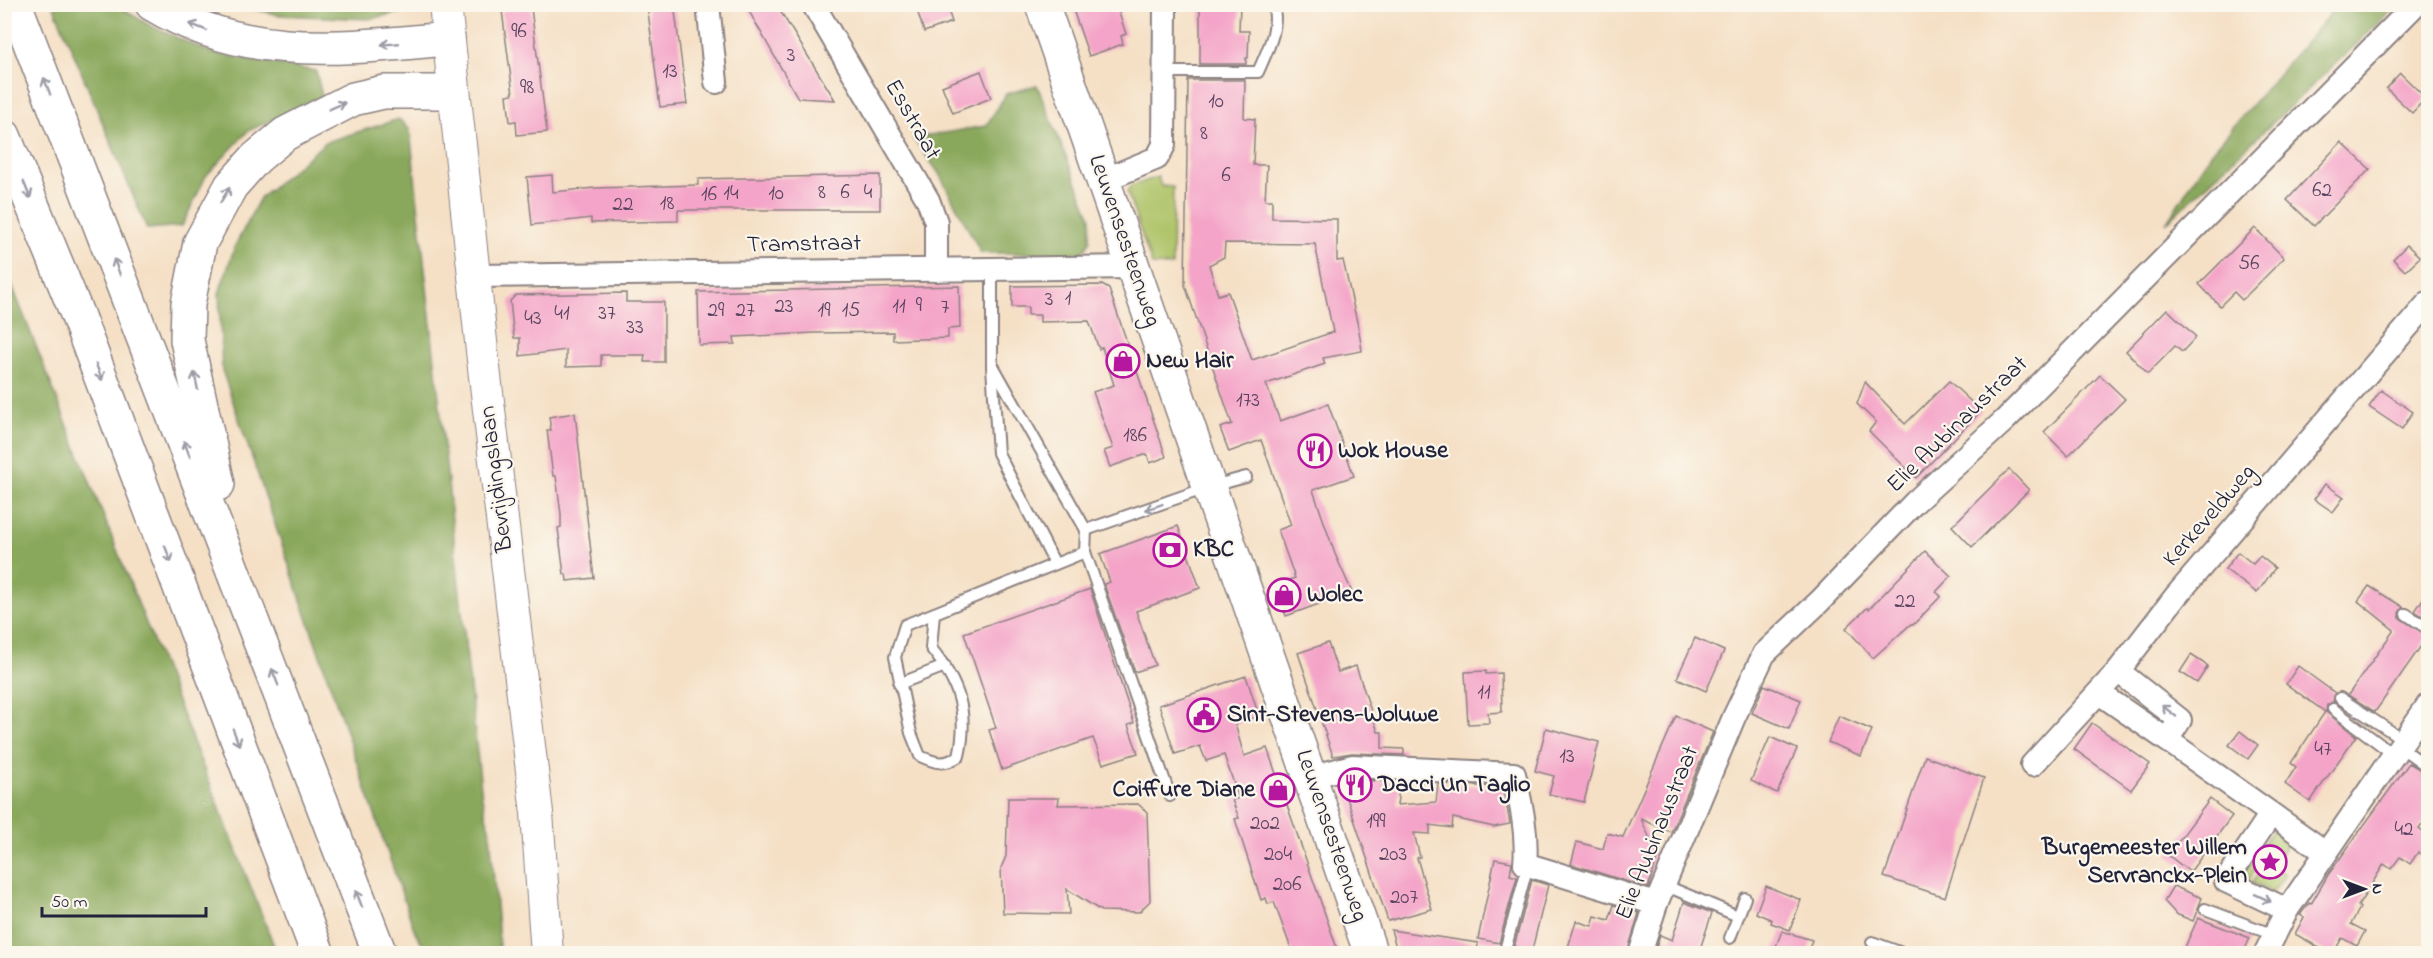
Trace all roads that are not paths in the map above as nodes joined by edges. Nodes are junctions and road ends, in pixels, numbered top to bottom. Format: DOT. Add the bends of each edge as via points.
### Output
graph roads {
  1 [pos="15,4"];
  2 [pos="152,4"];
  3 [pos="444,4"];
  4 [pos="708,4"];
  5 [pos="813,4"];
  6 [pos="1042,4"];
  7 [pos="1165,4"];
  8 [pos="1274,4"];
  9 [pos="2416,4"];
  10 [pos="448,39"];
  11 [pos="1163,72"];
  12 [pos="716,82"];
  13 [pos="453,92"];
  14 [pos="4,136"];
  15 [pos="1104,180"];
  16 [pos="1134,267"];
  17 [pos="936,270"];
  18 [pos="992,270"];
  19 [pos="474,276"];
  20 [pos="2428,303"];
  21 [pos="992,364"];
  22 [pos="1246,477"];
  23 [pos="1209,487"];
  24 [pos="1086,530"];
  25 [pos="1085,552"];
  26 [pos="1055,564"];
  27 [pos="239,582"];
  28 [pos="934,613"];
  29 [pos="2406,614"];
  30 [pos="2428,629"];
  31 [pos="945,666"];
  32 [pos="2118,671"];
  33 [pos="899,684"];
  34 [pos="2099,693"];
  35 [pos="2340,698"];
  36 [pos="2428,705"];
  37 [pos="2333,709"];
  38 [pos="2167,740"];
  39 [pos="2399,746"];
  40 [pos="2032,765"];
  41 [pos="2428,767"];
  42 [pos="1311,777"];
  43 [pos="1170,796"];
  44 [pos="2271,814"];
  45 [pos="2325,852"];
  46 [pos="1528,866"];
  47 [pos="1660,895"];
  48 [pos="1745,898"];
  49 [pos="2205,909"];
  50 [pos="2287,910"];
  51 [pos="1738,916"];
  52 [pos="1730,938"];
  53 [pos="1872,942"];
  54 [pos="2269,944"];
  55 [pos="318,954"];
  56 [pos="380,954"];
  57 [pos="547,954"];
  58 [pos="1371,954"];
  59 [pos="1504,954"];
  60 [pos="1640,954"];
  61 [pos="1905,954"];
  27 -- 1 [label="main road, one-way"];
  10 -- 2 [label="main road, one-way" via="306,49 263,44 216,34"];
  3 -- 10 [label="street, Bevrijdingslaan"];
  4 -- 12 [label="street"];
  5 -- 17 [label="street, Esstraat" via="928,200 936,222"];
  6 -- 15 [label="main road, Leuvensesteenweg"];
  7 -- 11 [label="street"];
  8 -- 11 [label="lane" via="1272,38 1258,72"];
  9 -- 47 [label="street, Elie Aubinaustraat" via="2004,421 1915,502 1764,654"];
  10 -- 13 [label="street, Bevrijdingslaan"];
  11 -- 15 [label="street" via="1164,145 1157,158"];
  13 -- 19 [label="street, Bevrijdingslaan"];
  27 -- 13 [label="main road, one-way" via="188,340 188,304 200,243 231,186 285,134 353,99 384,92"];
  14 -- 55 [label="main road, one-way" via="81,325"];
  15 -- 16 [label="main road, Leuvensesteenweg"];
  16 -- 18 [label="street, Tramstraat"];
  16 -- 23 [label="main road, Leuvensesteenweg"];
  17 -- 18 [label="street, Tramstraat"];
  17 -- 19 [label="street, Tramstraat"];
  18 -- 21 [label="lane"];
  19 -- 57 [label="street, Bevrijdingslaan" via="537,813"];
  20 -- 32 [label="street, Kerkeveldweg" via="2176,596"];
  21 -- 24 [label="lane"];
  21 -- 26 [label="lane" via="998,453"];
  22 -- 23 [label="lane"];
  23 -- 24 [label="lane, one-way"];
  23 -- 42 [label="main road, Leuvensesteenweg"];
  24 -- 25 [label="lane"];
  25 -- 26 [label="lane"];
  25 -- 43 [label="lane"];
  26 -- 28 [label="lane"];
  56 -- 27 [label="main road, one-way"];
  28 -- 31 [label="lane" via="931,648"];
  28 -- 33 [label="lane" via="905,625 895,657"];
  29 -- 30 [label="lane"];
  31 -- 33 [label="lane"];
  31 -- 33 [label="lane" via="956,686 964,735 959,756 952,761 944,764 920,756"];
  32 -- 34 [label="street, Kerkeveldweg"];
  38 -- 32 [label="street, one-way" via="2180,720"];
  34 -- 38 [label="street"];
  34 -- 40 [label="street, Kerkeveldweg"];
  35 -- 39 [label="lane"];
  36 -- 39 [label="street"];
  37 -- 39 [label="lane"];
  38 -- 44 [label="street"];
  39 -- 41 [label="lane"];
  39 -- 45 [label="street"];
  42 -- 46 [label="street" via="1352,766 1514,774"];
  42 -- 58 [label="main road, Leuvensesteenweg"];
  44 -- 45 [label="street"];
  44 -- 50 [label="street, one-way" via="2226,881"];
  45 -- 50 [label="street"];
  46 -- 47 [label="street"];
  46 -- 59 [label="lane"];
  47 -- 51 [label="lane"];
  47 -- 60 [label="street, Elie Aubinaustraat"];
  48 -- 51 [label="lane"];
  49 -- 54 [label="lane"];
  50 -- 54 [label="street"];
  51 -- 52 [label="lane"];
  53 -- 61 [label="lane"];
}
